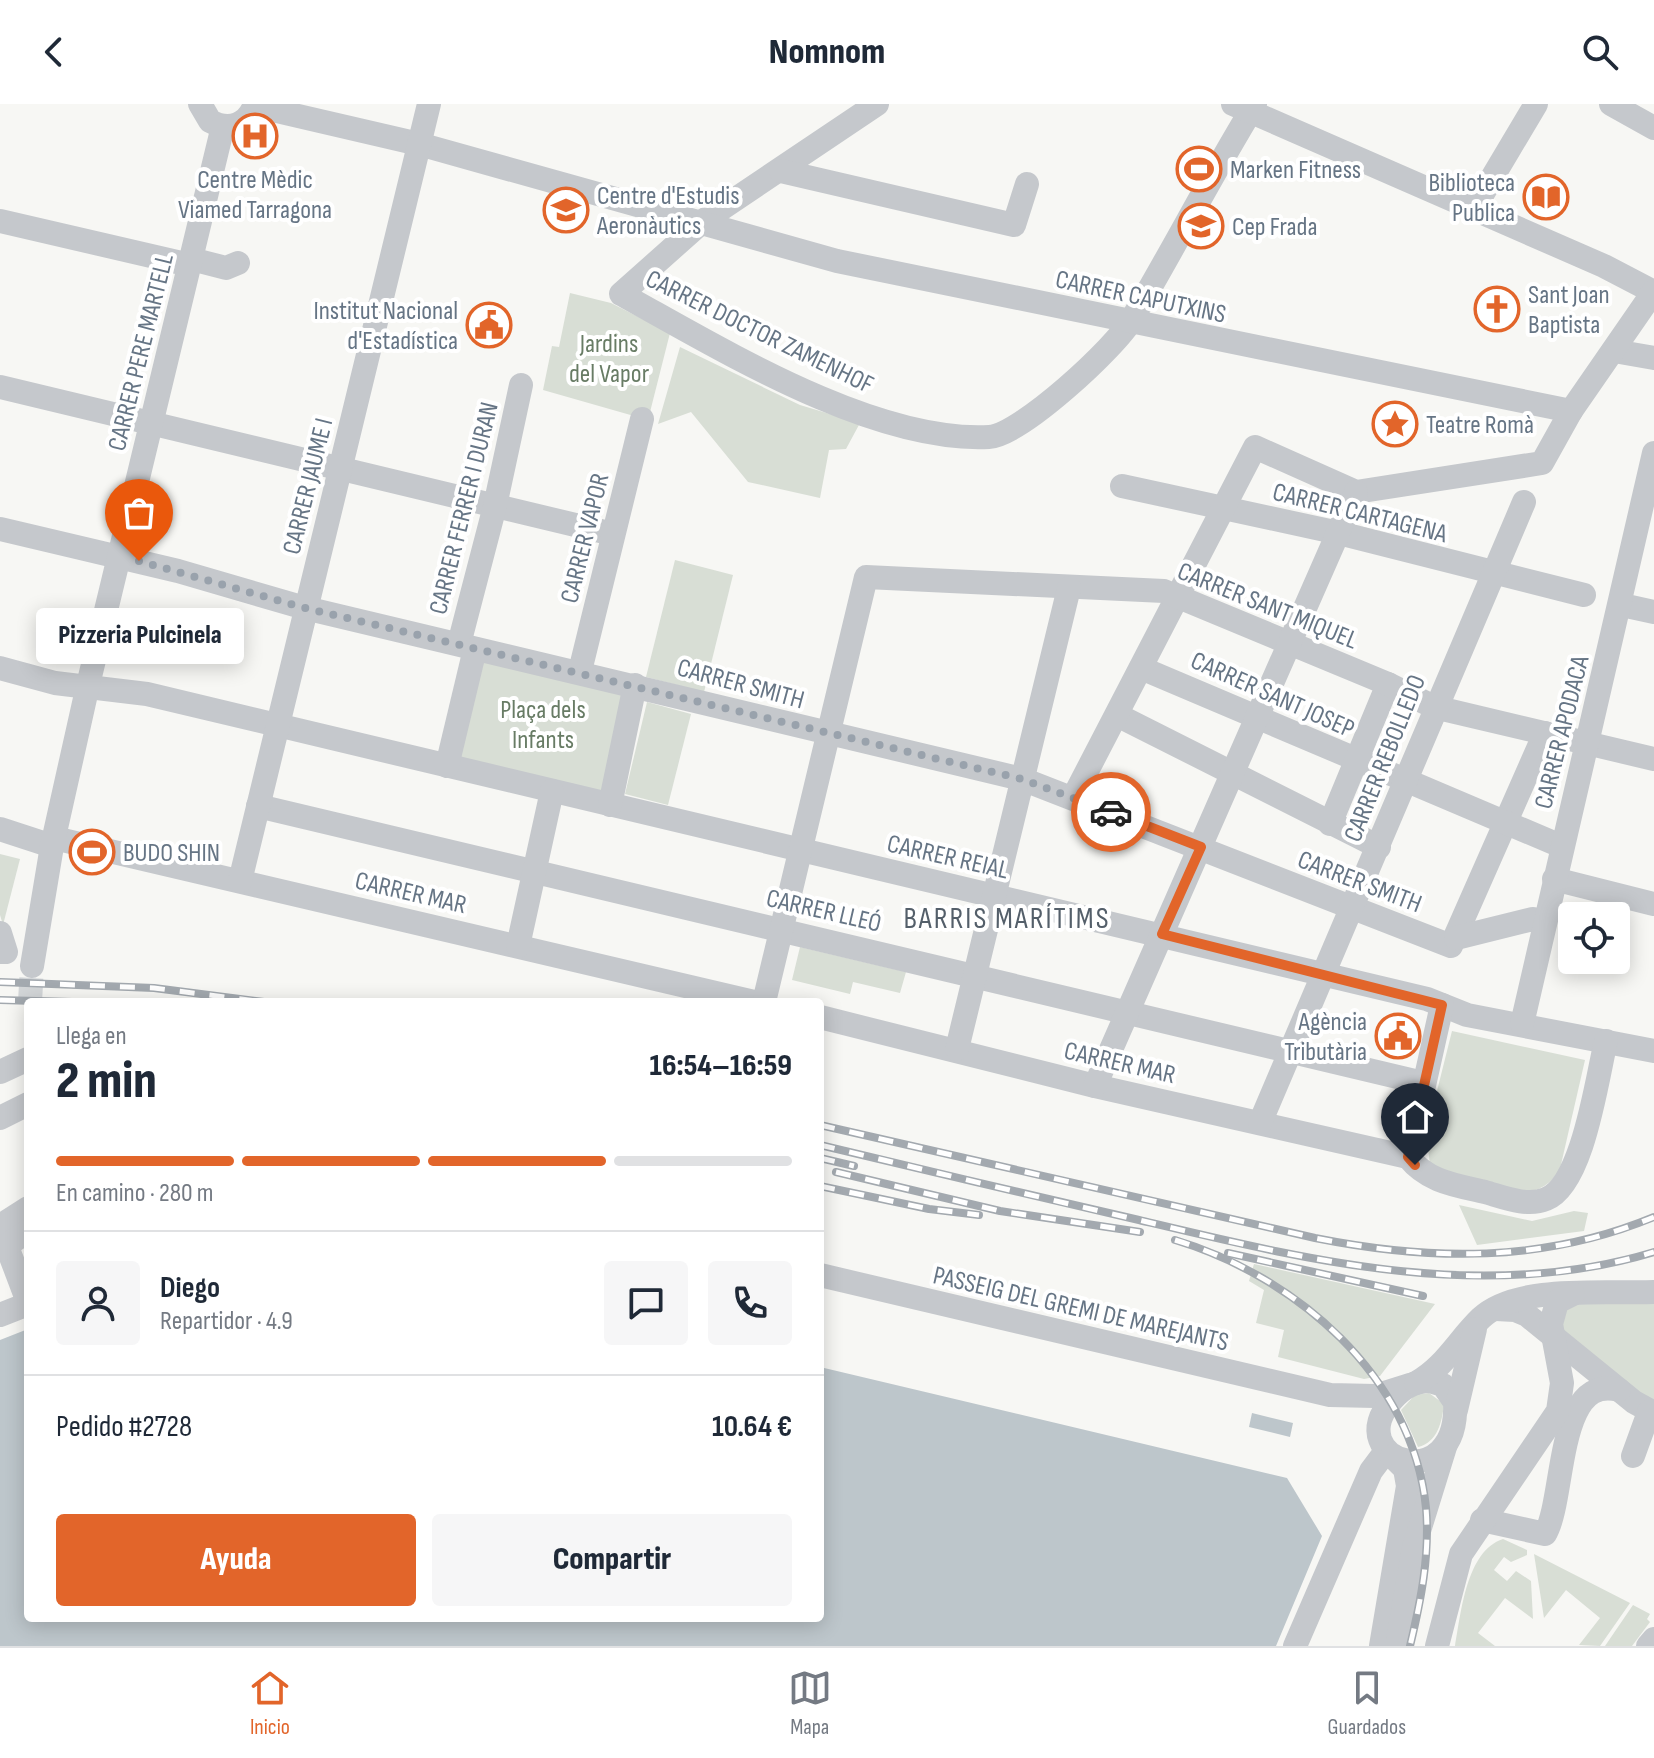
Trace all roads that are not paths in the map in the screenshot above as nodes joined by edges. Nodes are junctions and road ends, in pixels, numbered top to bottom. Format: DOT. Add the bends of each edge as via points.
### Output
graph roads {
  1 [pos="200,104"];
  2 [pos="429,104"];
  3 [pos="877,104"];
  4 [pos="1536,104"];
  5 [pos="1611,104"];
  6 [pos="255,105"];
  7 [pos="1246,106"];
  8 [pos="223,126"];
  9 [pos="1654,128"];
  10 [pos="419,144"];
  11 [pos="781,171"];
  12 [pos="1027,184"];
  13 [pos="1473,210"];
  14 [pos="0,221"];
  15 [pos="703,221"];
  16 [pos="191,258"];
  17 [pos="1650,290"];
  18 [pos="1131,322"];
  19 [pos="1614,351"];
  20 [pos="1654,358"];
  21 [pos="521,385"];
  22 [pos="0,387"];
  23 [pos="1571,411"];
  24 [pos="642,419"];
  25 [pos="151,424"];
  26 [pos="1654,453"];
  27 [pos="340,469"];
  28 [pos="1122,486"];
  29 [pos="1356,492"];
  30 [pos="1524,502"];
  31 [pos="495,506"];
  32 [pos="1223,509"];
  33 [pos="0,529"];
  34 [pos="1339,533"];
  35 [pos="613,534"];
  36 [pos="119,556"];
  37 [pos="1491,573"];
  38 [pos="1069,588"];
  39 [pos="1179,595"];
  40 [pos="1584,595"];
  41 [pos="305,608"];
  42 [pos="1635,608"];
  43 [pos="1291,643"];
  44 [pos="467,647"];
  45 [pos="0,668"];
  46 [pos="1141,668"];
  47 [pos="580,671"];
  48 [pos="1388,684"];
  49 [pos="88,685"];
  50 [pos="635,685"];
  51 [pos="1434,707"];
  52 [pos="1117,715"];
  53 [pos="1259,717"];
  54 [pos="277,726"];
  55 [pos="1545,733"];
  56 [pos="827,735"];
  57 [pos="1589,743"];
  58 [pos="1654,759"];
  59 [pos="1355,761"];
  60 [pos="447,766"];
  61 [pos="1232,775"];
  62 [pos="1022,779"];
  63 [pos="1403,781"];
  64 [pos="552,791"];
  65 [pos="1073,798"];
  66 [pos="610,805"];
  67 [pos="258,806"];
  68 [pos="1509,821"];
  69 [pos="1330,824"];
  70 [pos="0,829"];
  71 [pos="53,842"];
  72 [pos="1561,846"];
  73 [pos="1201,847"];
  74 [pos="1379,847"];
  75 [pos="801,850"];
  76 [pos="534,873"];
  77 [pos="1554,879"];
  78 [pos="240,881"];
  79 [pos="994,896"];
  80 [pos="1654,904"];
  81 [pos="1352,910"];
  82 [pos="1543,921"];
  83 [pos="781,929"];
  84 [pos="0,933"];
  85 [pos="1162,934"];
  86 [pos="1454,942"];
  87 [pos="518,946"];
  88 [pos="0,952"];
  89 [pos="32,966"];
  90 [pos="974,974"];
  91 [pos="1323,974"];
  92 [pos="737,998"];
  93 [pos="765,998"];
  94 [pos="1442,1005"];
  95 [pos="1129,1013"];
  96 [pos="824,1018"];
  97 [pos="1522,1024"];
  98 [pos="1606,1041"];
  99 [pos="1652,1043"];
  100 [pos="957,1049"];
  101 [pos="1290,1049"];
  102 [pos="24,1061"];
  103 [pos="0,1072"];
  104 [pos="1423,1083"];
  105 [pos="1095,1086"];
  106 [pos="24,1106"];
  107 [pos="0,1118"];
  108 [pos="1260,1123"];
  109 [pos="1408,1157"];
  110 [pos="24,1213"];
  111 [pos="24,1232"];
  112 [pos="2,1238"];
  113 [pos="824,1276"];
  114 [pos="1653,1292"];
  115 [pos="24,1293"];
  116 [pos="1573,1294"];
  117 [pos="24,1305"];
  118 [pos="0,1315"];
  119 [pos="1485,1316"];
  120 [pos="1551,1334"];
  121 [pos="1413,1384"];
  122 [pos="1619,1390"];
  123 [pos="1330,1395"];
  124 [pos="1652,1412"];
  125 [pos="1456,1413"];
  126 [pos="1447,1443"];
  127 [pos="1386,1448"];
  128 [pos="1633,1456"];
  129 [pos="1482,1520"];
  130 [pos="1388,1605"];
  131 [pos="1654,1639"];
  132 [pos="1295,1646"];
  133 [pos="1381,1646"];
  134 [pos="1397,1646"];
  135 [pos="1437,1646"];
  136 [pos="1648,1646"];
  1 -- 8 [label="street" via="210,121"];
  2 -- 10 [label="street, CARRER JAUME I"];
  3 -- 11 [label="street"];
  4 -- 13 [label="street"];
  5 -- 9 [label="street"];
  6 -- 8 [label="street" via="246,120"];
  6 -- 10 [label="street, CARRER CAPUTXINS"];
  7 -- 13 [label="street"];
  7 -- 18 [label="street"];
  8 -- 16 [label="street, CARRER PERE MARTELL"];
  10 -- 15 [label="street, CARRER CAPUTXINS"];
  10 -- 27 [label="street, CARRER JAUME I"];
  11 -- 12 [label="street" via="1014,225"];
  11 -- 15 [label="street"];
  13 -- 17 [label="street"];
  14 -- 16 [label="street"];
  15 -- 18 [label="street, CARRER CAPUTXINS" via="837,261"];
  15 -- 18 [label="street, CARRER DOCTOR ZAMENHOF" via="621,294 832,401 916,430 1001,434 1058,396"];
  16 -- 25 [label="street, CARRER PERE MARTELL"];
  17 -- 19 [label="street"];
  18 -- 23 [label="street, CARRER CAPUTXINS"];
  19 -- 20 [label="street"];
  19 -- 23 [label="street"];
  21 -- 31 [label="street, CARRER FERRER I DURAN"];
  22 -- 25 [label="street"];
  23 -- 29 [label="street" via="1542,463"];
  24 -- 35 [label="street, CARRER VAPOR"];
  25 -- 27 [label="street"];
  25 -- 36 [label="street, CARRER PERE MARTELL"];
  26 -- 42 [label="street, CARRER APODACA"];
  27 -- 31 [label="street"];
  27 -- 41 [label="street, CARRER JAUME I"];
  28 -- 32 [label="street, CARRER CARTAGENA"];
  29 -- 32 [label="street" via="1255,447"];
  29 -- 34 [label="street"];
  30 -- 37 [label="street, CARRER REBOLLEDO"];
  31 -- 35 [label="street"];
  31 -- 44 [label="street, CARRER FERRER I DURAN"];
  32 -- 34 [label="street, CARRER CARTAGENA"];
  32 -- 39 [label="street"];
  33 -- 36 [label="street, CARRER SMITH"];
  34 -- 37 [label="street, CARRER CARTAGENA"];
  34 -- 43 [label="street"];
  35 -- 47 [label="street, CARRER VAPOR"];
  36 -- 41 [label="street, CARRER SMITH"];
  36 -- 49 [label="street, CARRER PERE MARTELL"];
  37 -- 40 [label="street, CARRER CARTAGENA"];
  37 -- 51 [label="street, CARRER REBOLLEDO"];
  38 -- 39 [label="street, CARRER SANT MIQUEL"];
  38 -- 56 [label="street, CARRER SANT MIQUEL" via="866,577"];
  38 -- 62 [label="street"];
  39 -- 43 [label="street, CARRER SANT MIQUEL"];
  39 -- 46 [label="street"];
  41 -- 44 [label="street, CARRER SMITH"];
  41 -- 54 [label="street, CARRER JAUME I"];
  42 -- 57 [label="street, CARRER APODACA"];
  43 -- 48 [label="street, CARRER SANT MIQUEL"];
  43 -- 53 [label="street"];
  44 -- 47 [label="street, CARRER SMITH"];
  44 -- 60 [label="street"];
  45 -- 49 [label="street, CARRER REIAL" via="55,683"];
  46 -- 52 [label="street"];
  46 -- 53 [label="street, CARRER SANT JOSEP"];
  47 -- 50 [label="street, CARRER SMITH"];
  48 -- 51 [label="street, CARRER SANT MIQUEL"];
  48 -- 59 [label="street"];
  49 -- 54 [label="street, CARRER REIAL"];
  49 -- 71 [label="street, CARRER PERE MARTELL"];
  50 -- 56 [label="street, CARRER SMITH"];
  50 -- 66 [label="street"];
  51 -- 55 [label="street, CARRER SANT MIQUEL"];
  51 -- 63 [label="street, CARRER REBOLLEDO"];
  52 -- 61 [label="street"];
  52 -- 65 [label="street"];
  53 -- 59 [label="street, CARRER SANT JOSEP"];
  53 -- 61 [label="street"];
  54 -- 60 [label="street, CARRER REIAL"];
  54 -- 67 [label="street, CARRER JAUME I"];
  55 -- 57 [label="street, CARRER SANT MIQUEL"];
  55 -- 68 [label="street"];
  56 -- 62 [label="street, CARRER SMITH"];
  56 -- 75 [label="street"];
  57 -- 58 [label="street, CARRER SANT MIQUEL"];
  57 -- 72 [label="street, CARRER APODACA"];
  59 -- 63 [label="street, CARRER SANT JOSEP"];
  59 -- 69 [label="street"];
  60 -- 64 [label="street, CARRER REIAL"];
  61 -- 69 [label="street"];
  61 -- 73 [label="street"];
  62 -- 65 [label="street, CARRER SMITH"];
  62 -- 79 [label="street"];
  63 -- 68 [label="street, CARRER SANT JOSEP"];
  63 -- 74 [label="street, CARRER REBOLLEDO"];
  64 -- 66 [label="street, CARRER REIAL"];
  64 -- 76 [label="street"];
  65 -- 73 [label="street, CARRER SMITH"];
  66 -- 75 [label="street, CARRER REIAL"];
  67 -- 76 [label="street, CARRER LLEÓ"];
  67 -- 78 [label="street, CARRER JAUME I"];
  68 -- 72 [label="street, CARRER SANT JOSEP"];
  68 -- 86 [label="street"];
  69 -- 74 [label="street"];
  70 -- 71 [label="street, CARRER MAR"];
  71 -- 78 [label="street, CARRER MAR"];
  71 -- 89 [label="street, CARRER PERE MARTELL"];
  72 -- 77 [label="street, CARRER APODACA"];
  73 -- 81 [label="street, CARRER SMITH"];
  73 -- 85 [label="street"];
  74 -- 81 [label="street, CARRER REBOLLEDO"];
  75 -- 79 [label="street, CARRER REIAL"];
  75 -- 83 [label="street"];
  76 -- 83 [label="street, CARRER LLEÓ"];
  76 -- 87 [label="street"];
  77 -- 80 [label="street"];
  77 -- 82 [label="street, CARRER APODACA"];
  78 -- 87 [label="street, CARRER MAR"];
  79 -- 85 [label="street, CARRER REIAL"];
  79 -- 90 [label="street"];
  81 -- 86 [label="street, CARRER SMITH"];
  81 -- 91 [label="street, CARRER REBOLLEDO"];
  82 -- 86 [label="street" via="1533,919"];
  82 -- 97 [label="street, CARRER APODACA"];
  83 -- 90 [label="street, CARRER LLEÓ"];
  83 -- 93 [label="street"];
  84 -- 88 [label="street" via="6,952"];
  85 -- 91 [label="street, CARRER REIAL"];
  85 -- 95 [label="street"];
  87 -- 92 [label="street, CARRER MAR"];
  90 -- 95 [label="street, CARRER LLEÓ"];
  90 -- 100 [label="street"];
  91 -- 94 [label="street, CARRER REIAL"];
  91 -- 101 [label="street, CARRER REBOLLEDO"];
  94 -- 97 [label="street, CARRER REIAL"];
  94 -- 104 [label="street"];
  95 -- 101 [label="street, CARRER LLEÓ"];
  95 -- 105 [label="street"];
  96 -- 100 [label="street, CARRER MAR"];
  97 -- 98 [label="street, CARRER REIAL"];
  98 -- 99 [label="street, CARRER REIAL"];
  98 -- 109 [label="street" via="1576,1162 1554,1195 1530,1202 1440,1182"];
  100 -- 105 [label="street, CARRER MAR"];
  101 -- 104 [label="street, CARRER LLEÓ"];
  101 -- 108 [label="street, CARRER REBOLLEDO"];
  102 -- 103 [label="street"];
  104 -- 109 [label="street"];
  105 -- 108 [label="street, CARRER MAR"];
  106 -- 107 [label="street"];
  108 -- 109 [label="street, CARRER MAR"];
  110 -- 112 [label="street"];
  111 -- 112 [label="street"];
  112 -- 115 [label="street"];
  113 -- 123 [label="street, PASSEIG DEL GREMI DE MAREJANTS"];
  114 -- 116 [label="street"];
  116 -- 119 [label="street" via="1523,1298"];
  116 -- 120 [label="street" via="1554,1307"];
  117 -- 118 [label="street"];
  119 -- 120 [label="street" via="1522,1312"];
  119 -- 121 [label="street" via="1435,1372"];
  119 -- 125 [label="street"];
  120 -- 122 [label="street"];
  120 -- 129 [label="street" via="1562,1383 1558,1411"];
  121 -- 123 [label="street, PASSEIG DEL GREMI DE MAREJANTS" via="1375,1396"];
  121 -- 125 [label="street" via="1443,1385"];
  121 -- 127 [label="street" via="1395,1395 1382,1413"];
  122 -- 124 [label="street"];
  122 -- 129 [label="street" via="1591,1393 1575,1409 1545,1534"];
  123 -- 127 [label="street, PASSEIG DEL GREMI DE MAREJANTS" via="1363,1414"];
  124 -- 128 [label="street"];
  125 -- 126 [label="street"];
  126 -- 127 [label="street" via="1437,1455 1410,1463"];
  126 -- 130 [label="street" via="1414,1547"];
  127 -- 130 [label="street, PASSEIG DEL GREMI DE MAREJANTS" via="1405,1469 1408,1486"];
  127 -- 132 [label="street" via="1371,1471"];
  129 -- 135 [label="street" via="1455,1569"];
  130 -- 133 [label="street"];
  130 -- 134 [label="street"];
  131 -- 136 [label="street"];
}
